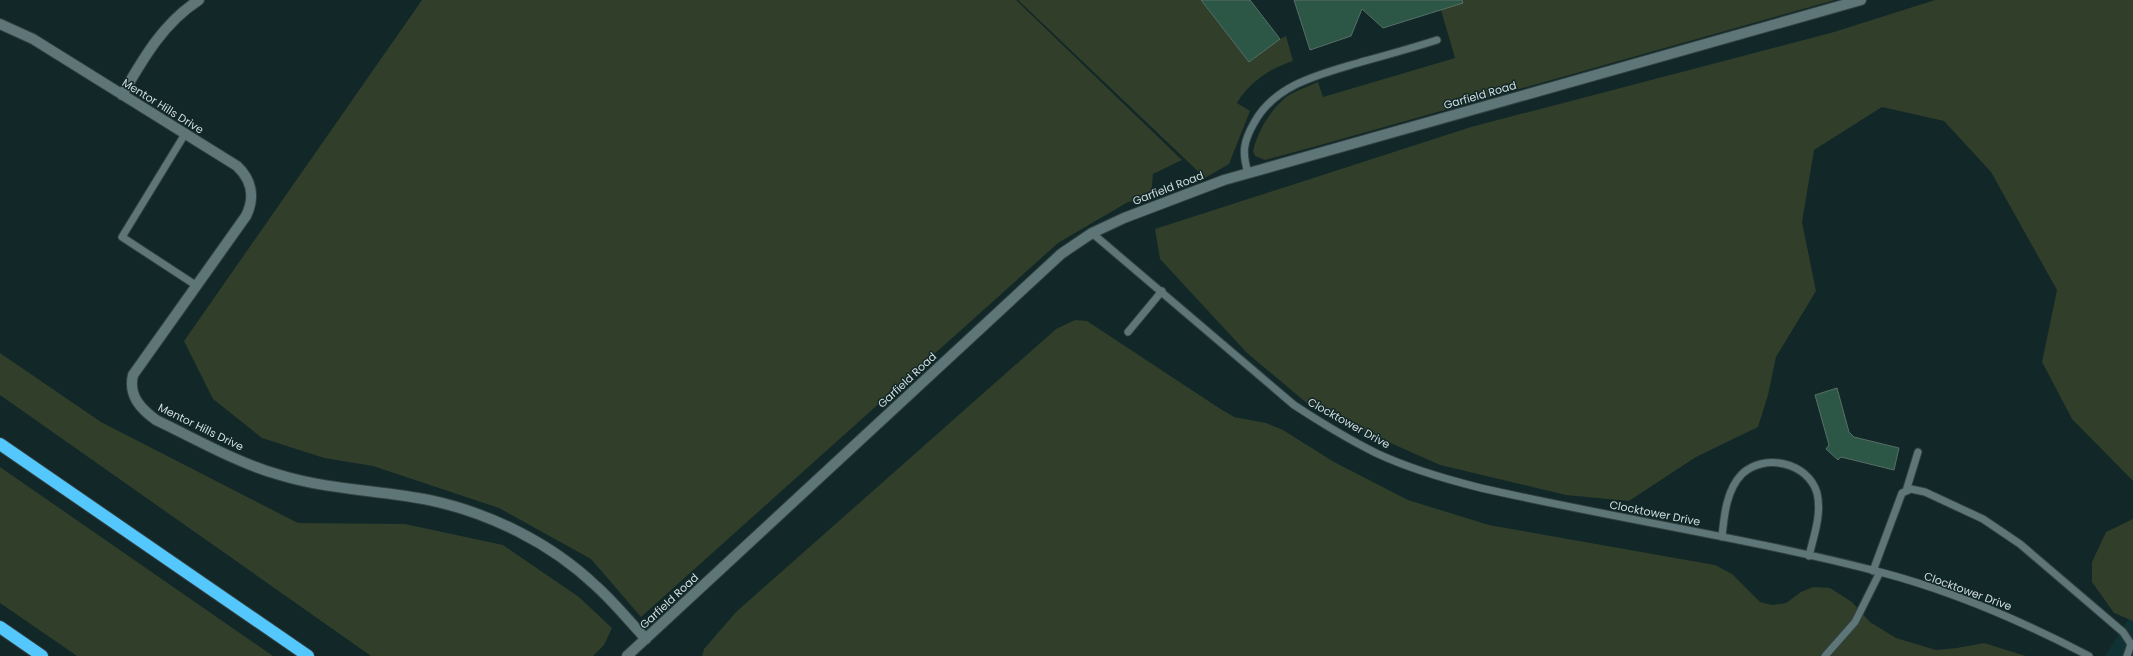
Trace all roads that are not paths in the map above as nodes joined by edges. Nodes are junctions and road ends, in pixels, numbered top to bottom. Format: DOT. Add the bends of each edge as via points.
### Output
graph roads {
  1 [pos="199,0"];
  2 [pos="1861,0"];
  3 [pos="0,24"];
  4 [pos="1437,40"];
  5 [pos="122,96"];
  6 [pos="185,134"];
  7 [pos="1248,173"];
  8 [pos="1092,233"];
  9 [pos="197,286"];
  10 [pos="1162,291"];
  11 [pos="1128,332"];
  12 [pos="0,444"];
  13 [pos="1918,452"];
  14 [pos="1906,491"];
  15 [pos="1722,537"];
  16 [pos="1809,556"];
  17 [pos="1877,571"];
  18 [pos="0,627"];
  19 [pos="646,639"];
  20 [pos="42,656"];
  21 [pos="308,656"];
  22 [pos="627,656"];
  23 [pos="1825,656"];
  24 [pos="2089,656"];
  25 [pos="2127,656"];
  1 -- 5 [label="street" via="160,34"];
  2 -- 7 [label="street, Garfield Road"];
  3 -- 5 [label="street, Mentor Hills Drive" via="33,39"];
  4 -- 7 [label="lane" via="1307,79 1282,92 1260,112 1251,127 1243,152"];
  5 -- 6 [label="street, Mentor Hills Drive"];
  6 -- 9 [label="street, Mentor Hills Drive" via="244,173 252,199 244,220"];
  6 -- 9 [label="lane" via="122,237"];
  7 -- 8 [label="street, Garfield Road" via="1208,185"];
  8 -- 10 [label="lane, Clocktower Drive"];
  8 -- 19 [label="street, Garfield Road" via="1061,254"];
  9 -- 19 [label="street, Mentor Hills Drive" via="133,375 132,390 135,399 147,413 156,420 251,465 280,475 323,486 430,500 470,512 516,531 579,571 597,586"];
  10 -- 11 [label="lane"];
  10 -- 15 [label="lane, Clocktower Drive" via="1294,405 1376,453 1432,475 1481,488"];
  12 -- 21 [label="highway"];
  13 -- 14 [label="lane"];
  14 -- 17 [label="lane" via="1902,493"];
  14 -- 25 [label="lane" via="1911,489 1925,492 1983,519 2020,544 2123,632 2131,644"];
  15 -- 16 [label="lane, Clocktower Drive"];
  15 -- 16 [label="lane" via="1730,494 1741,475 1766,461 1778,462 1794,467 1807,477 1816,492 1819,514"];
  16 -- 17 [label="lane, Clocktower Drive"];
  17 -- 23 [label="lane" via="1855,622"];
  17 -- 24 [label="lane, Clocktower Drive" via="1954,596 2026,624"];
  18 -- 20 [label="highway"];
  19 -- 22 [label="street, Garfield Road"];
}
